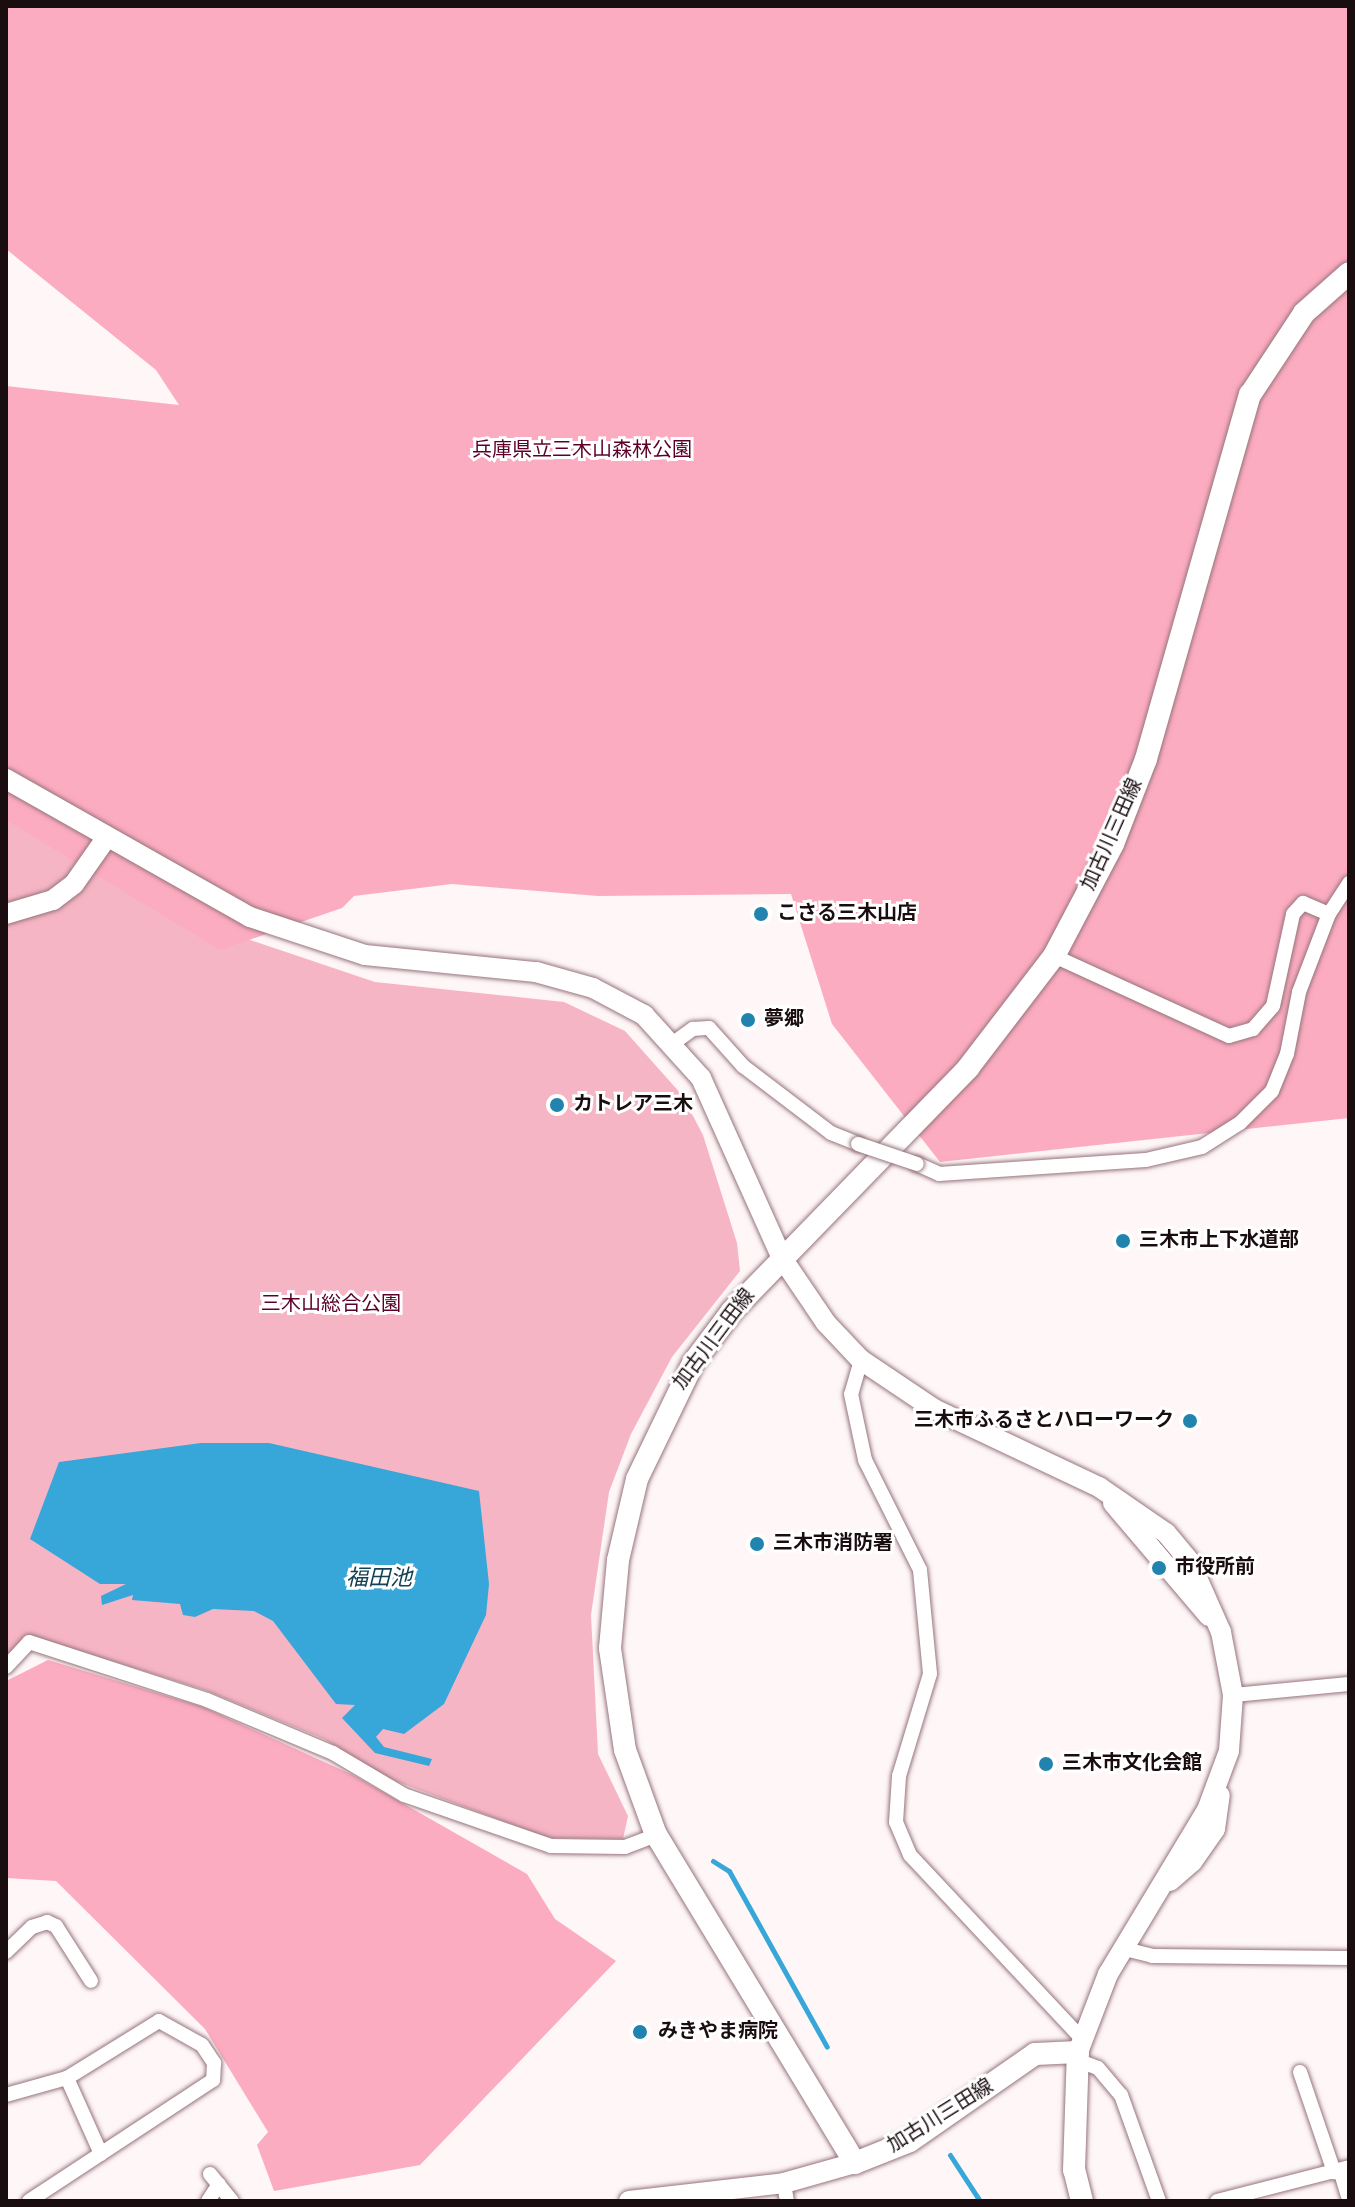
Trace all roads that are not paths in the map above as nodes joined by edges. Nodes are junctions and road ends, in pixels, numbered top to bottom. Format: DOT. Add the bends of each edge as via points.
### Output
graph roads {
  1 [pos="1349,273"];
  2 [pos="6,779"];
  3 [pos="107,837"];
  4 [pos="1349,883"];
  5 [pos="6,914"];
  6 [pos="1329,914"];
  7 [pos="1054,956"];
  8 [pos="672,1044"];
  9 [pos="782,1258"];
  10 [pos="861,1360"];
  11 [pos="6,1667"];
  12 [pos="1349,1684"];
  13 [pos="1233,1695"];
  14 [pos="656,1835"];
  15 [pos="1121,1948"];
  16 [pos="6,1952"];
  17 [pos="1349,1958"];
  18 [pos="91,1981"];
  19 [pos="1079,2050"];
  20 [pos="1300,2072"];
  21 [pos="67,2078"];
  22 [pos="6,2095"];
  23 [pos="101,2154"];
  24 [pos="855,2163"];
  25 [pos="1341,2170"];
  26 [pos="785,2192"];
  27 [pos="1349,2199"];
  28 [pos="29,2201"];
  29 [pos="208,2201"];
  30 [pos="232,2201"];
  31 [pos="629,2201"];
  32 [pos="1082,2201"];
  33 [pos="1159,2201"];
  34 [pos="1217,2201"];
  1 -- 7 [label="main road, 加古川三田線" via="1304,313 1250,395 1146,759 1113,844"];
  2 -- 3 [label="street"];
  3 -- 5 [label="street" via="74,884 53,900"];
  3 -- 8 [label="street" via="250,917 365,955 536,972 593,988 644,1015"];
  4 -- 6 [label="street"];
  6 -- 7 [label="street" via="1303,903 1293,914 1273,1006 1253,1029 1229,1036"];
  6 -- 8 [label="street, bridge" via="1299,992 1287,1054 1272,1091 1240,1123 1202,1147 1146,1160 939,1174 831,1133 743,1066 709,1028 693,1029"];
  7 -- 9 [label="main road, 加古川三田線" via="968,1068"];
  8 -- 9 [label="street" via="701,1078"];
  9 -- 10 [label="street" via="826,1323"];
  9 -- 14 [label="main road, 加古川三田線" via="732,1311 670,1401 637,1479 618,1560 610,1648 625,1750"];
  10 -- 13 [label="street" via="934,1409 1099,1487 1166,1533 1190,1562 1221,1632"];
  10 -- 19 [label="street" via="851,1394 865,1460 920,1570 930,1674 899,1776 896,1822 910,1855"];
  11 -- 14 [label="street" via="29,1642 207,1700 333,1753 404,1795 551,1846 625,1847"];
  12 -- 13 [label="street"];
  13 -- 15 [label="street" via="1224,1767 1207,1810"];
  14 -- 24 [label="main road, 加古川三田線"];
  15 -- 17 [label="street" via="1152,1956"];
  15 -- 19 [label="street"];
  16 -- 18 [label="street" via="32,1927 47,1922 56,1926"];
  19 -- 24 [label="main road, 加古川三田線" via="1035,2054 910,2141"];
  19 -- 32 [label="main road" via="1074,2170"];
  19 -- 33 [label="street" via="1121,2095"];
  20 -- 25 [label="street"];
  21 -- 22 [label="street"];
  21 -- 23 [label="street"];
  21 -- 23 [label="street" via="159,2021 202,2045 214,2063 213,2080"];
  23 -- 28 [label="street"];
  24 -- 26 [label="street"];
  25 -- 27 [label="street"];
  25 -- 34 [label="street"];
  26 -- 31 [label="street"];
  29 -- 30 [label="street" via="214,2179"];
}
